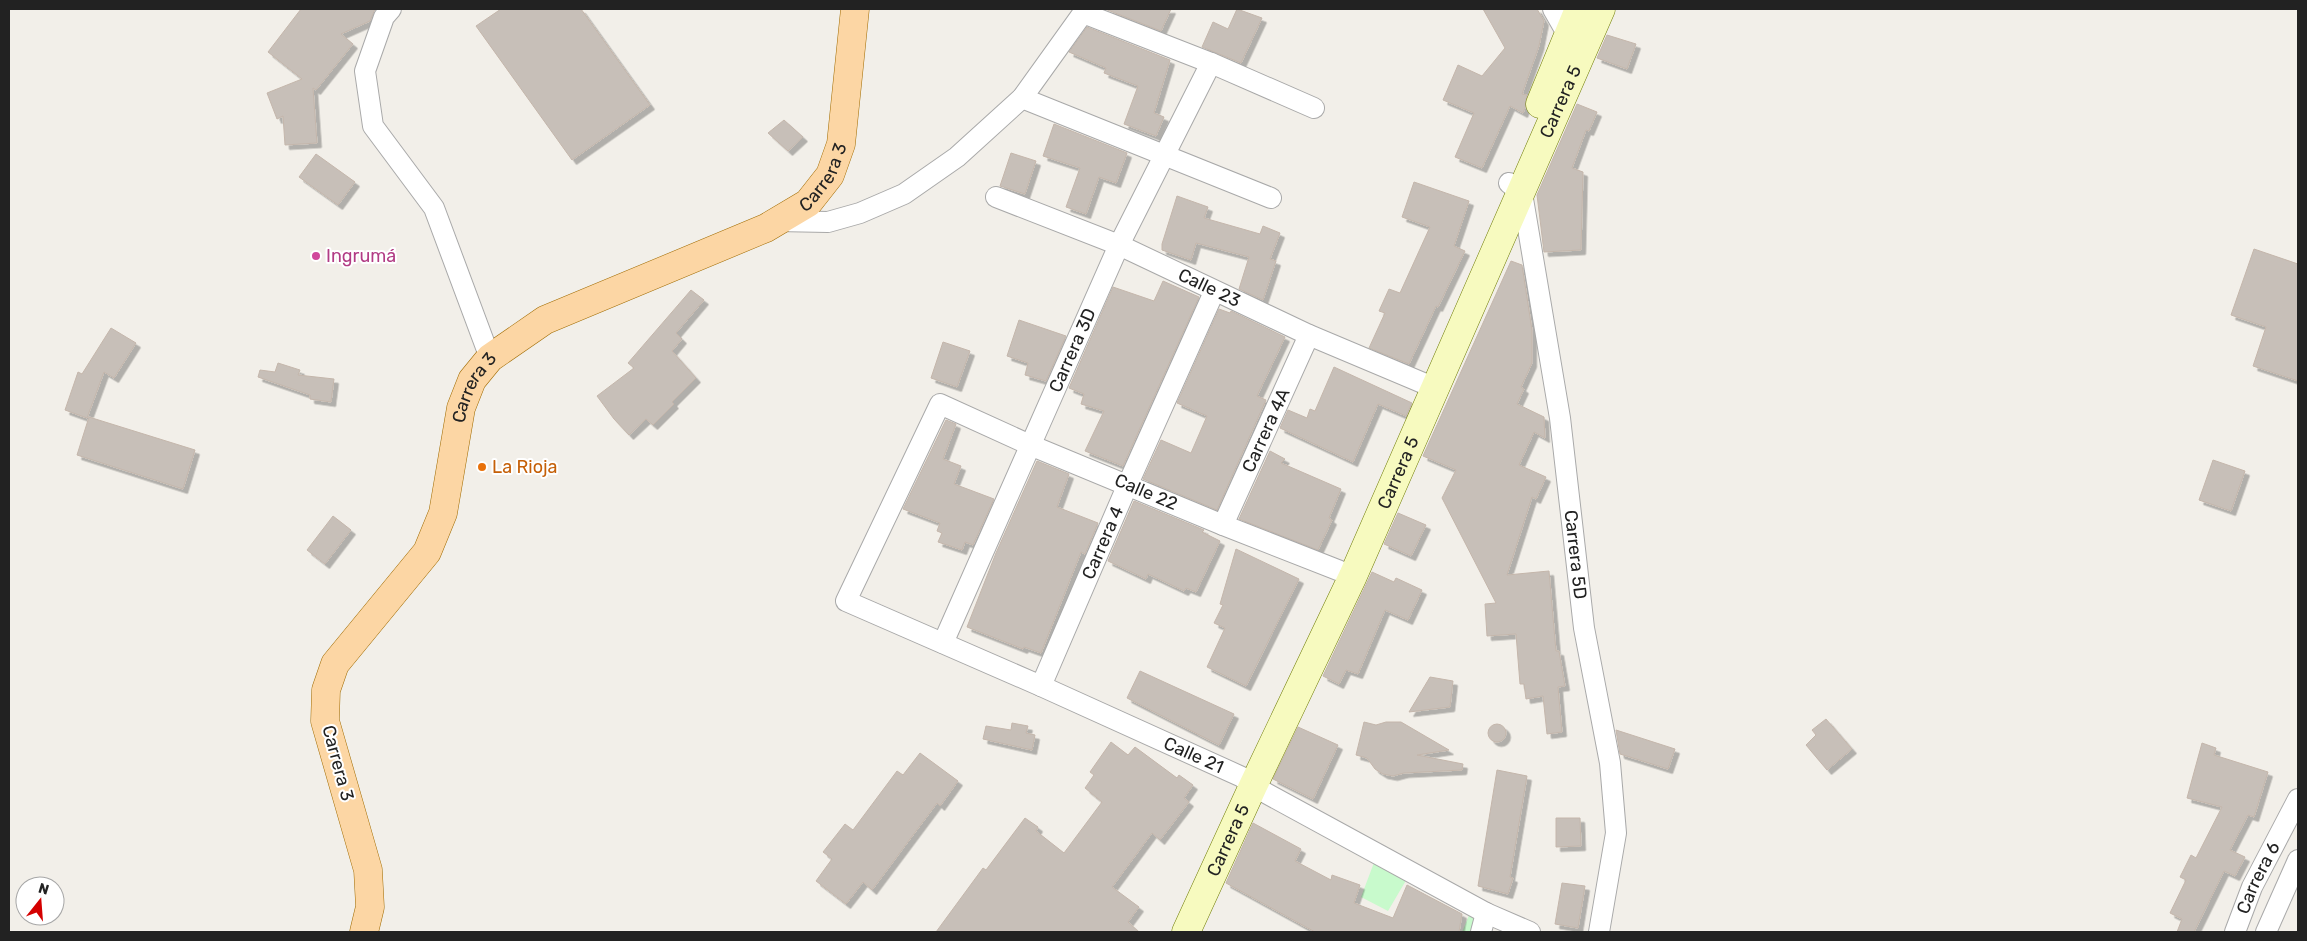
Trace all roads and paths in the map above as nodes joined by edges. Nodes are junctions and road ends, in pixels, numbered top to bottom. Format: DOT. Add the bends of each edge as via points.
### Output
graph roads {
  1 [pos="391,9"];
  2 [pos="855,9"];
  3 [pos="1553,9"];
  4 [pos="1601,9"];
  5 [pos="1574,21"];
  6 [pos="1579,60"];
  7 [pos="1211,63"];
  8 [pos="1022,98"];
  9 [pos="1314,108"];
  10 [pos="1166,154"];
  11 [pos="1516,188"];
  12 [pos="996,197"];
  13 [pos="1271,198"];
  14 [pos="775,221"];
  15 [pos="1119,245"];
  16 [pos="1214,292"];
  17 [pos="1309,335"];
  18 [pos="490,358"];
  19 [pos="1423,384"];
  20 [pos="1030,445"];
  21 [pos="1128,484"];
  22 [pos="1223,525"];
  23 [pos="1346,572"];
  24 [pos="846,601"];
  25 [pos="943,643"];
  26 [pos="1041,686"];
  27 [pos="1247,781"];
  28 [pos="2298,799"];
  29 [pos="2298,860"];
  30 [pos="1486,913"];
  31 [pos="364,932"];
  32 [pos="1174,932"];
  33 [pos="1186,932"];
  34 [pos="1481,932"];
  35 [pos="1530,932"];
  36 [pos="1599,932"];
  37 [pos="2234,932"];
  38 [pos="2266,932"];
  1 -- 18 [label="street" via="384,17 365,71 372,126 434,208"];
  2 -- 14 [label="main road, Carrera 3" via="841,144 830,174 808,203"];
  3 -- 5 [label="street"];
  4 -- 6 [label="street, Carrera 5"];
  5 -- 6 [label="street"];
  5 -- 11 [label="street, Carrera 5"];
  6 -- 11 [label="street, Carrera 5"];
  7 -- 8 [label="street" via="1083,14"];
  7 -- 9 [label="street"];
  7 -- 10 [label="street, Carrera 3D"];
  8 -- 10 [label="street"];
  8 -- 14 [label="street" via="956,157 904,194 860,213 828,222"];
  10 -- 13 [label="street"];
  10 -- 15 [label="street, Carrera 3D"];
  11 -- 19 [label="street, Carrera 5"];
  11 -- 23 [label="street, Carrera 5"];
  11 -- 36 [label="street, Carrera 5D" via="1560,418 1584,628 1610,763 1616,833"];
  12 -- 15 [label="street, Calle 23"];
  14 -- 18 [label="main road, Carrera 3" via="766,228 545,320"];
  15 -- 16 [label="street, Calle 23"];
  15 -- 20 [label="street, Carrera 3D"];
  16 -- 17 [label="street, Calle 23"];
  16 -- 21 [label="street, Carrera 4"];
  17 -- 19 [label="street, Calle 23"];
  17 -- 22 [label="street, Carrera 4A"];
  18 -- 31 [label="main road, Carrera 3" via="472,380 461,408 442,513 427,552 335,664 326,690 325,721 368,870 370,908"];
  19 -- 23 [label="street, Carrera 5"];
  20 -- 21 [label="street, Calle 22"];
  20 -- 24 [label="street, Calle 22" via="940,404"];
  20 -- 25 [label="street, Carrera 3D"];
  21 -- 22 [label="street, Calle 22"];
  21 -- 26 [label="street, Carrera 4"];
  22 -- 23 [label="street, Calle 22"];
  23 -- 27 [label="street, Carrera 5"];
  24 -- 25 [label="street, Calle 21"];
  25 -- 26 [label="street, Calle 21"];
  26 -- 27 [label="street, Calle 21"];
  27 -- 30 [label="street, Calle 21"];
  27 -- 32 [label="street, Carrera 5"];
  27 -- 33 [label="street, Carrera 5"];
  28 -- 37 [label="street, Carrera 6" via="2252,887"];
  29 -- 38 [label="street, Carrera 6"];
  30 -- 34 [label="street"];
  30 -- 35 [label="street, Calle 21"];
}
